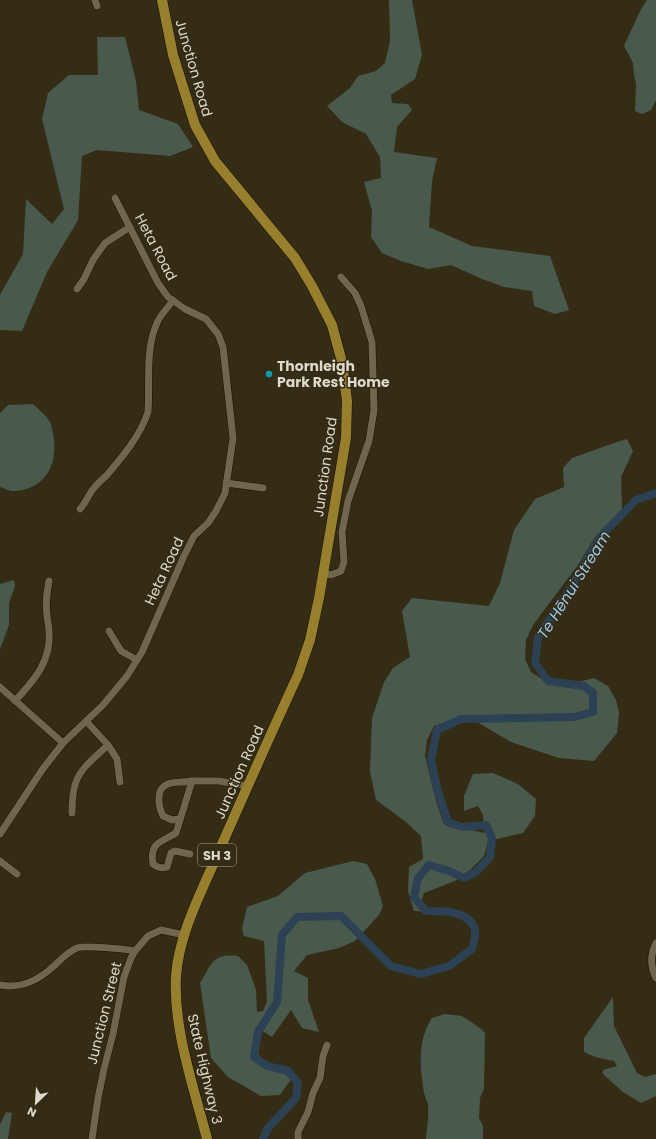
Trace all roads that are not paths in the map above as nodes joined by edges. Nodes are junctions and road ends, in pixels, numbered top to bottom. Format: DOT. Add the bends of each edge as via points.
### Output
graph roads {
  1 [pos="162,0"];
  2 [pos="115,198"];
  3 [pos="130,227"];
  4 [pos="341,277"];
  5 [pos="77,289"];
  6 [pos="173,300"];
  7 [pos="226,483"];
  8 [pos="263,488"];
  9 [pos="80,509"];
  10 [pos="323,573"];
  11 [pos="49,581"];
  12 [pos="109,631"];
  13 [pos="137,660"];
  14 [pos="0,687"];
  15 [pos="15,701"];
  16 [pos="86,721"];
  17 [pos="63,743"];
  18 [pos="108,745"];
  19 [pos="192,781"];
  20 [pos="120,782"];
  21 [pos="247,786"];
  22 [pos="72,813"];
  23 [pos="179,819"];
  24 [pos="0,834"];
  25 [pos="190,854"];
  26 [pos="0,862"];
  27 [pos="17,874"];
  28 [pos="184,935"];
  29 [pos="656,943"];
  30 [pos="135,951"];
  31 [pos="656,978"];
  32 [pos="0,985"];
  33 [pos="327,1045"];
  34 [pos="92,1139"];
  35 [pos="207,1139"];
  36 [pos="298,1139"];
  1 -- 10 [label="highway, Junction Road / SH 3" via="173,55 195,125 215,161 295,258 332,325 342,362 347,400 346,438"];
  2 -- 3 [label="street, Heta Road"];
  3 -- 5 [label="street" via="105,243"];
  3 -- 6 [label="street, Heta Road" via="158,283"];
  4 -- 10 [label="street" via="355,293 372,342 374,410 369,441 348,501 342,532 344,562 341,571"];
  6 -- 7 [label="street, Heta Road" via="206,319 218,334 223,347 233,438"];
  6 -- 9 [label="street" via="157,323 152,338 148,412 145,421 138,435 93,489"];
  7 -- 8 [label="street"];
  7 -- 13 [label="street, Heta Road" via="225,493 216,511 194,536"];
  10 -- 21 [label="highway, Junction Road / SH 3" via="310,640 298,675"];
  11 -- 15 [label="street" via="46,596 46,614 50,631 47,655 37,677"];
  12 -- 13 [label="street" via="121,651"];
  13 -- 16 [label="street, Heta Road" via="116,691"];
  14 -- 15 [label="street"];
  15 -- 17 [label="street"];
  16 -- 17 [label="street, Heta Road"];
  16 -- 18 [label="street"];
  17 -- 24 [label="street, Heta Road"];
  18 -- 20 [label="street" via="117,759"];
  18 -- 22 [label="street" via="82,772 76,782"];
  19 -- 21 [label="street" via="218,781"];
  19 -- 23 [label="street"];
  19 -- 23 [label="street" via="167,784 162,789 158,803 163,816 172,820"];
  21 -- 28 [label="highway, Junction Road / SH 3"];
  23 -- 25 [label="street" via="176,833 159,842 155,847 152,861 157,867 164,868 167,867 171,853 175,851"];
  26 -- 27 [label="street"];
  28 -- 30 [label="street, Junction Street" via="161,930 148,936"];
  28 -- 35 [label="highway, State Highway 3 / SH 3" via="176,977 177,1015"];
  29 -- 31 [label="street" via="651,957 652,970"];
  30 -- 32 [label="street" via="77,948 31,982 21,985"];
  30 -- 34 [label="street, Junction Street" via="124,976 114,1034 98,1098"];
  33 -- 36 [label="street" via="322,1056 320,1078 298,1132"];
}
